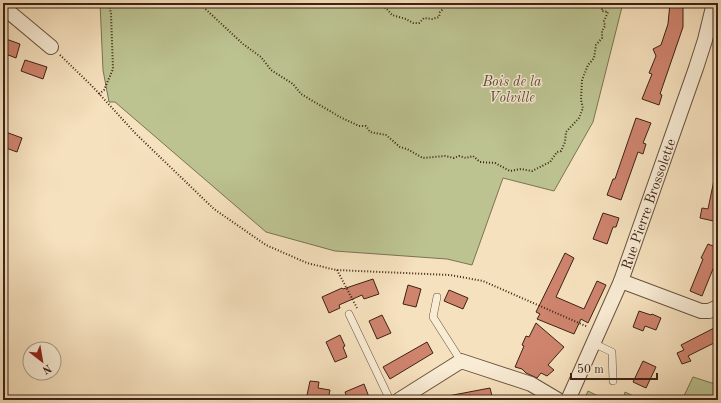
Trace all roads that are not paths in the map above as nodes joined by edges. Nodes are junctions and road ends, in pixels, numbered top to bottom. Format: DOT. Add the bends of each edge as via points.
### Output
graph roads {
  1 [pos="714,3"];
  2 [pos="3,7"];
  3 [pos="51,46"];
  4 [pos="621,281"];
  5 [pos="437,297"];
  6 [pos="718,307"];
  7 [pos="349,314"];
  8 [pos="596,337"];
  9 [pos="461,361"];
  10 [pos="613,381"];
  11 [pos="390,400"];
  12 [pos="399,400"];
  13 [pos="558,400"];
  14 [pos="568,400"];
  1 -- 4 [label="street, Rue Pierre Brossolette" via="700,54"];
  2 -- 3 [label="street"];
  4 -- 6 [label="street" via="701,311"];
  4 -- 8 [label="street, Rue Pierre Brossolette"];
  5 -- 9 [label="lane" via="433,316"];
  7 -- 11 [label="lane"];
  8 -- 10 [label="lane" via="612,352"];
  8 -- 14 [label="street, Rue Pierre Brossolette"];
  9 -- 12 [label="street"];
  9 -- 13 [label="street" via="531,384"];
}
